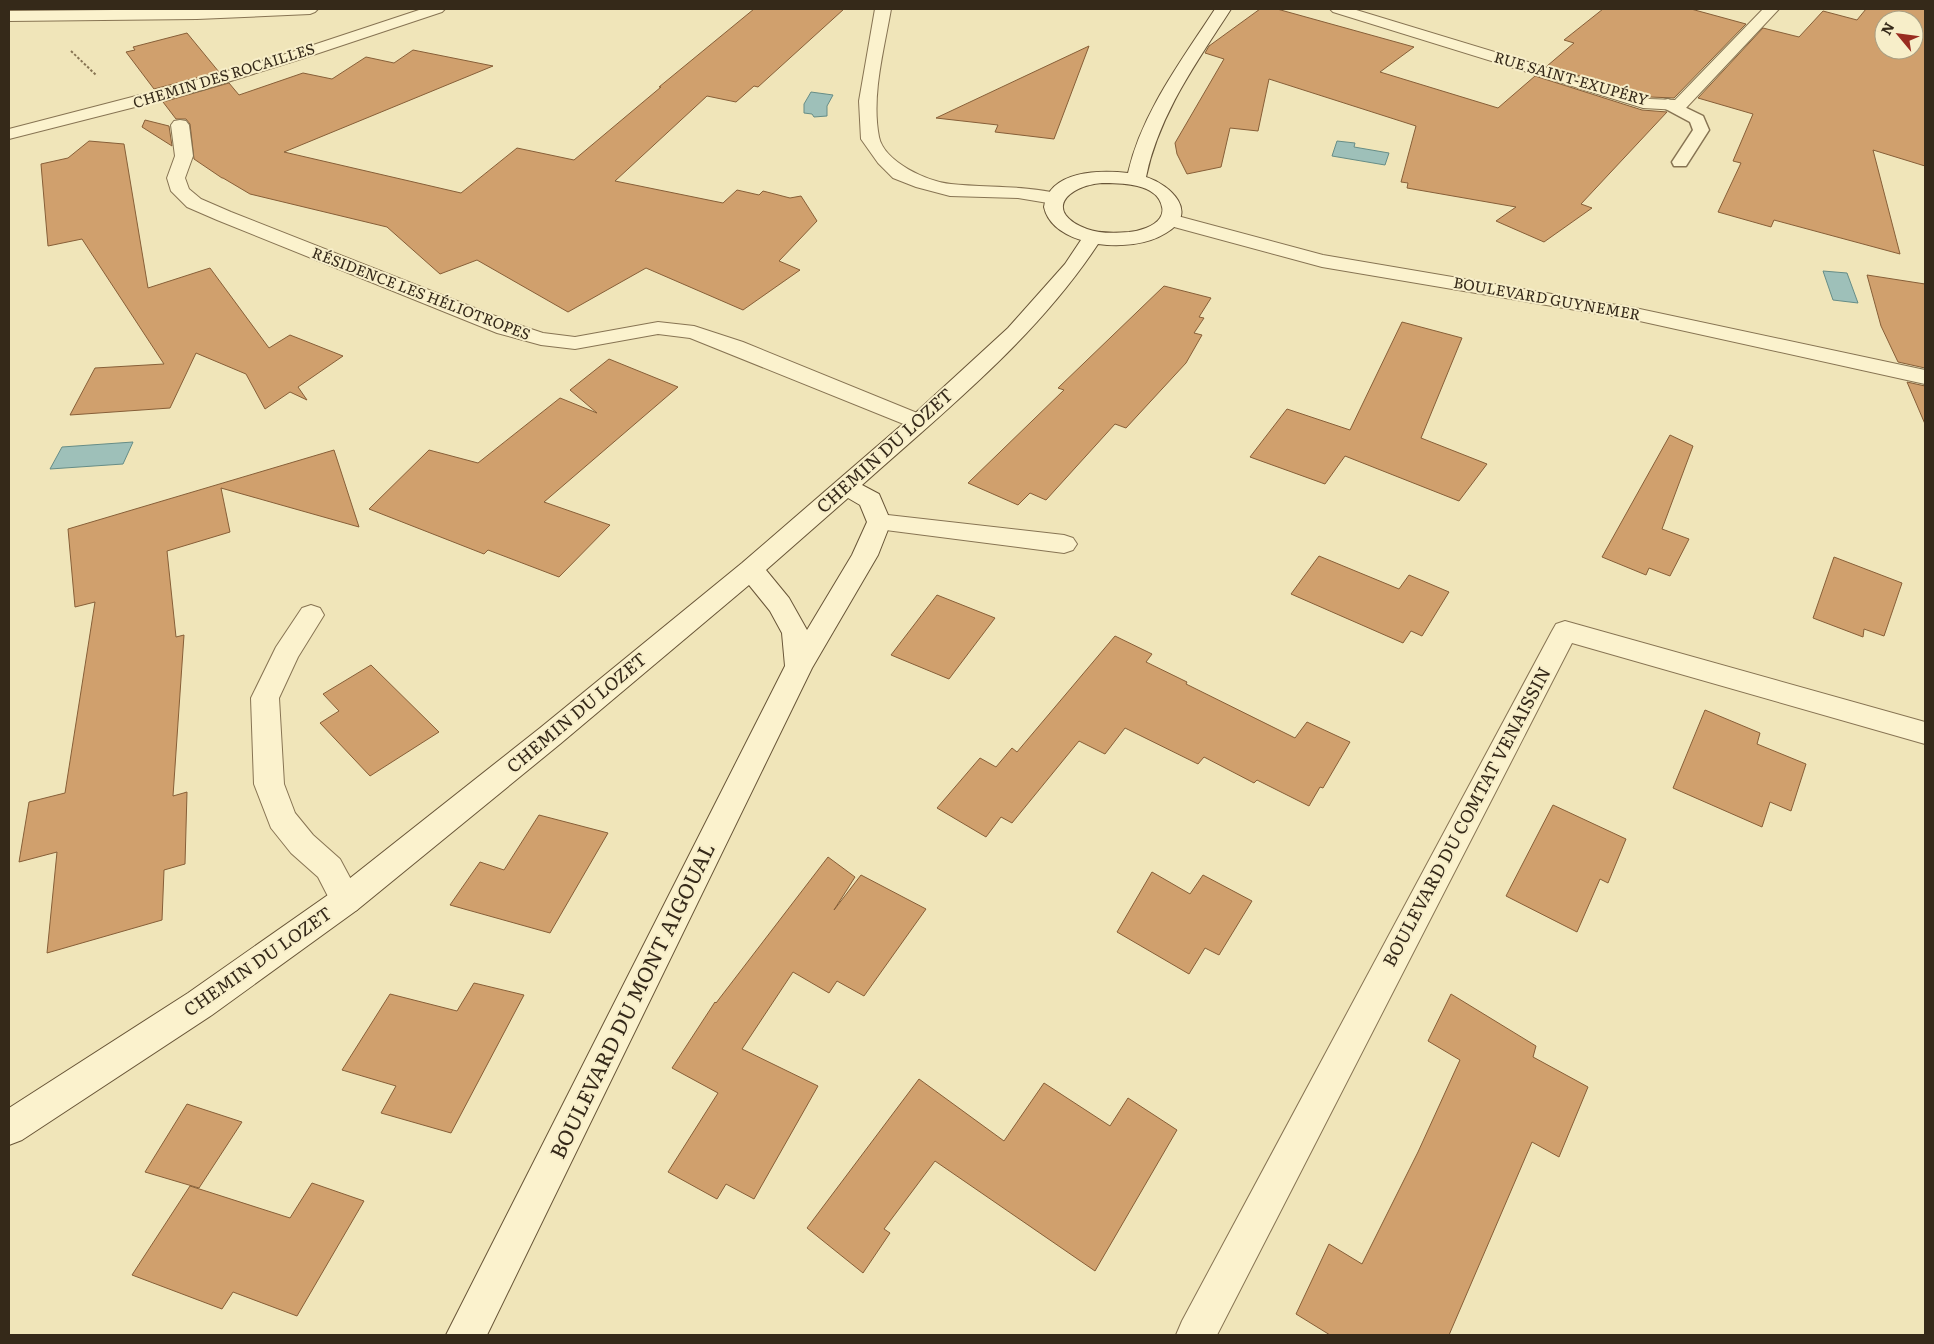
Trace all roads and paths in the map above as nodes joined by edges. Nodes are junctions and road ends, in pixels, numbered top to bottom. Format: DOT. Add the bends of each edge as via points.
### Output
graph roads {
  1 [pos="310,9"];
  2 [pos="434,9"];
  3 [pos="883,9"];
  4 [pos="1223,9"];
  5 [pos="1338,9"];
  6 [pos="1771,9"];
  7 [pos="9,16"];
  8 [pos="1668,104"];
  9 [pos="180,126"];
  10 [pos="9,134"];
  11 [pos="1680,162"];
  12 [pos="1136,180"];
  13 [pos="1054,198"];
  14 [pos="1170,220"];
  15 [pos="1093,237"];
  16 [pos="1925,377"];
  17 [pos="918,422"];
  18 [pos="846,486"];
  19 [pos="879,522"];
  20 [pos="1064,544"];
  21 [pos="751,569"];
  22 [pos="311,615"];
  23 [pos="799,666"];
  24 [pos="1925,733"];
  25 [pos="346,900"];
  26 [pos="9,1128"];
  27 [pos="466,1335"];
  28 [pos="1196,1335"];
  1 -- 7 [label="street" via="97,17"];
  2 -- 10 [label="street, CHEMIN DES ROCAILLES" via="205,83"];
  3 -- 13 [label="street" via="868,101 870,140 884,159 900,174 950,190 1018,192"];
  4 -- 12 [label="street" via="1184,69 1149,135"];
  5 -- 8 [label="street, RUE SAINT-EXUPÉRY" via="1649,104"];
  6 -- 8 [label="street, RUE SAINT-EXUPÉRY" via="1679,105"];
  8 -- 11 [label="lane" via="1697,119 1701,130"];
  9 -- 17 [label="street, RÉSIDENCE LES HÉLIOTROPES" via="184,156 176,178 180,191 194,203 278,238 505,328 541,339 575,343 658,328 694,332"];
  12 -- 13 [label="street" via="1086,179 1072,183"];
  12 -- 14 [label="street" via="1166,196 1171,204"];
  13 -- 15 [label="street" via="1056,216 1064,224"];
  14 -- 15 [label="street" via="1161,228 1130,238"];
  14 -- 16 [label="street, BOULEVARD GUYNEMER" via="1322,260 1635,314"];
  15 -- 17 [label="street, CHEMIN DU LOZET" via="1072,268 1016,333"];
  17 -- 18 [label="street, CHEMIN DU LOZET"];
  18 -- 19 [label="street" via="870,500"];
  18 -- 21 [label="street, CHEMIN DU LOZET"];
  19 -- 20 [label="street"];
  19 -- 23 [label="street, BOULEVARD DU MONT AIGOUAL" via="865,555"];
  21 -- 23 [label="street" via="780,605 795,633"];
  21 -- 25 [label="street, CHEMIN DU LOZET"];
  22 -- 25 [label="street" via="286,654 265,698 269,784 282,819 302,844 329,868"];
  23 -- 27 [label="street, BOULEVARD DU MONT AIGOUAL"];
  24 -- 28 [label="street, BOULEVARD DU COMTAT VENAISSIN" via="1564,631"];
  25 -- 26 [label="street, CHEMIN DU LOZET" via="200,1004"];
}
